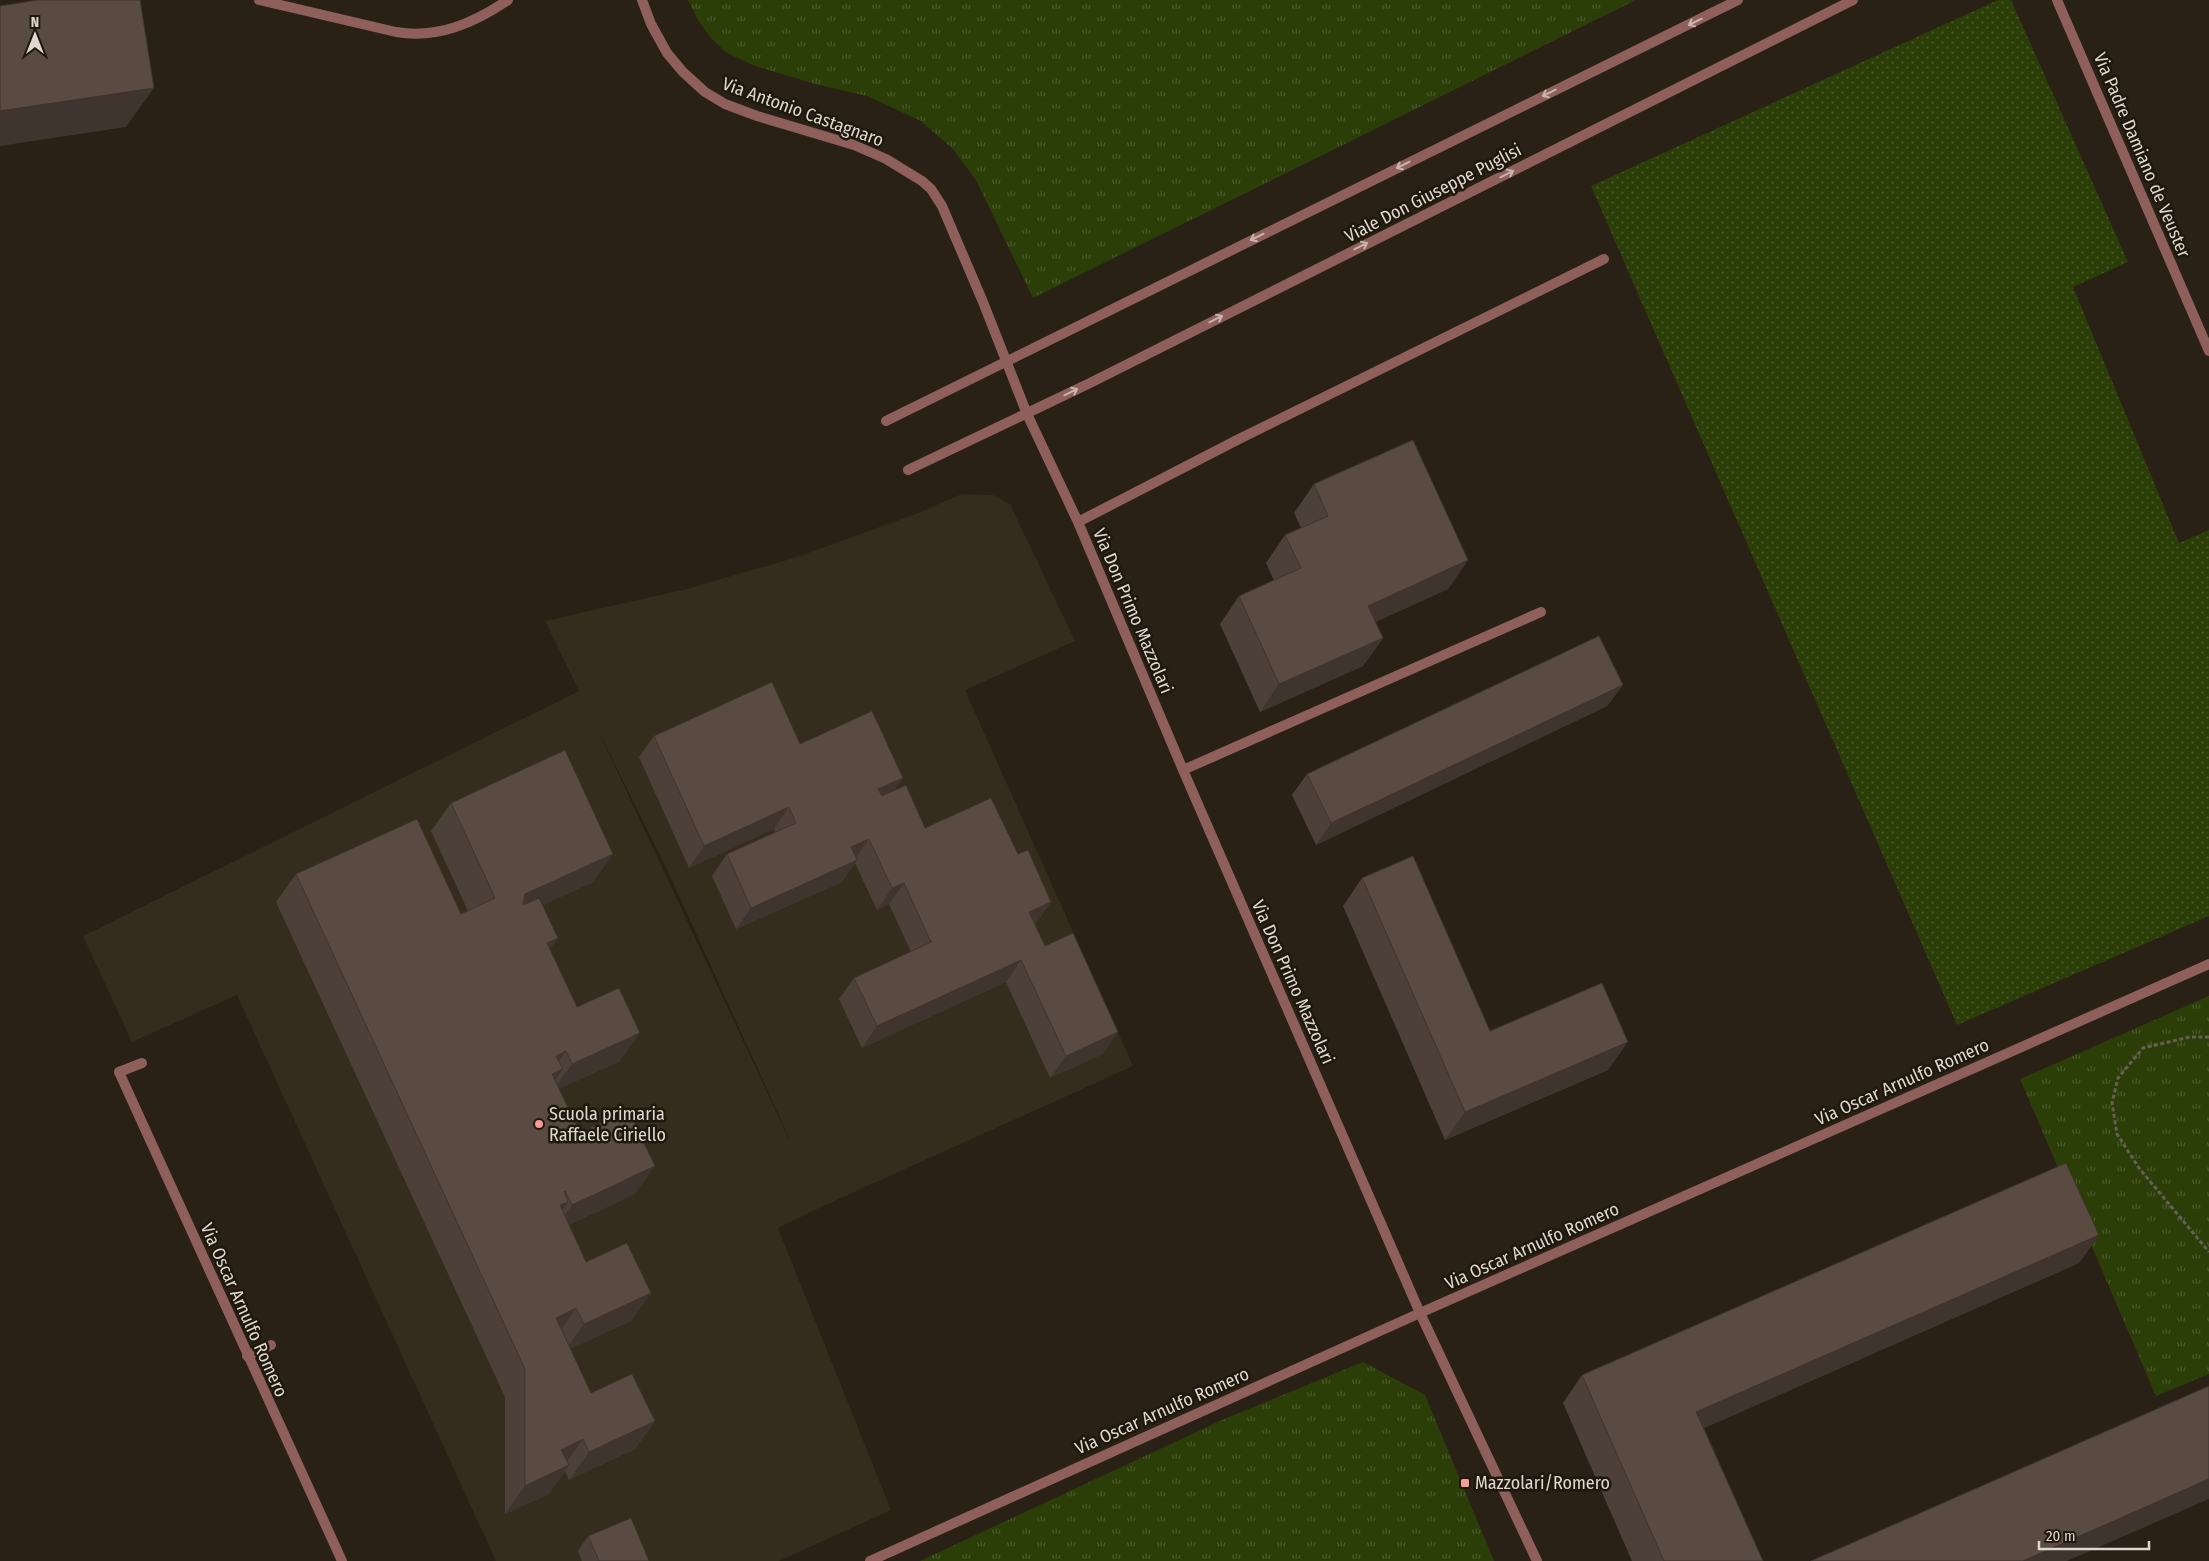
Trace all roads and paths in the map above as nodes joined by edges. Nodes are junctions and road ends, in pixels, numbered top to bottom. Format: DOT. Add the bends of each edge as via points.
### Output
graph roads {
  1 [pos="259,0"];
  2 [pos="508,0"];
  3 [pos="642,0"];
  4 [pos="1738,0"];
  5 [pos="1853,0"];
  6 [pos="2057,0"];
  7 [pos="1604,259"];
  8 [pos="2209,351"];
  9 [pos="1006,360"];
  10 [pos="1027,414"];
  11 [pos="886,421"];
  12 [pos="908,470"];
  13 [pos="1078,522"];
  14 [pos="1541,612"];
  15 [pos="1183,770"];
  16 [pos="2209,964"];
  17 [pos="2209,1037"];
  18 [pos="142,1063"];
  19 [pos="2209,1252"];
  20 [pos="1420,1313"];
  21 [pos="271,1345"];
  22 [pos="246,1356"];
  23 [pos="342,1561"];
  24 [pos="870,1561"];
  25 [pos="1536,1561"];
  1 -- 2 [label="street" via="416,34 470,23"];
  3 -- 9 [label="street, Via Antonio Castagnaro" via="667,53 690,80 713,98 757,116 871,152 909,172 931,189 942,206"];
  4 -- 9 [label="street, Viale Don Giuseppe Puglisi, one-way"];
  10 -- 5 [label="street, Viale Don Giuseppe Puglisi, one-way"];
  6 -- 8 [label="street, Via Padre Damiano de Veuster"];
  7 -- 13 [label="street"];
  9 -- 10 [label="street, Via Antonio Castagnaro"];
  9 -- 11 [label="street, Viale Don Giuseppe Puglisi"];
  10 -- 12 [label="street, Viale Don Giuseppe Puglisi"];
  10 -- 13 [label="street, Via Don Primo Mazzolari"];
  13 -- 15 [label="street, Via Don Primo Mazzolari"];
  14 -- 15 [label="street"];
  15 -- 20 [label="street, Via Don Primo Mazzolari"];
  16 -- 20 [label="street, Via Oscar Arnulfo Romero"];
  17 -- 19 [label="path" via="2190,1037 2143,1048 2118,1078 2112,1103 2117,1134 2139,1168"];
  18 -- 22 [label="street, Via Oscar Arnulfo Romero" via="119,1072"];
  20 -- 24 [label="street, Via Oscar Arnulfo Romero"];
  20 -- 25 [label="street, Via Don Primo Mazzolari"];
  21 -- 22 [label="street, Via Oscar Arnulfo Romero"];
  22 -- 23 [label="street, Via Oscar Arnulfo Romero"];
}
